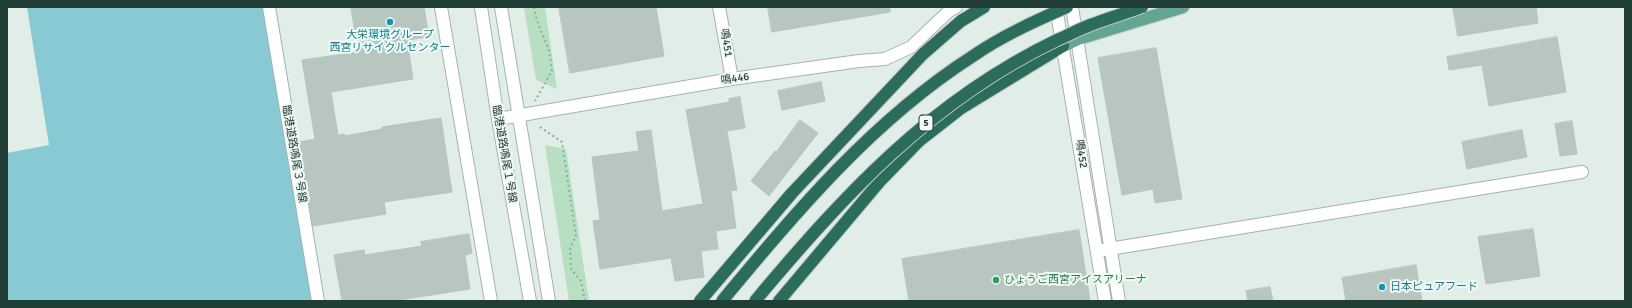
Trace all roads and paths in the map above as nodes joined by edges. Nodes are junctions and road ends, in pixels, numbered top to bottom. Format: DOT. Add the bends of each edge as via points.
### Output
graph roads {
  1 [pos="269,7"];
  2 [pos="440,7"];
  3 [pos="481,7"];
  4 [pos="501,7"];
  5 [pos="534,7"];
  6 [pos="719,7"];
  7 [pos="956,7"];
  8 [pos="984,7"];
  9 [pos="1056,7"];
  10 [pos="1067,7"];
  11 [pos="1072,7"];
  12 [pos="1142,7"];
  13 [pos="1183,7"];
  14 [pos="1078,40"];
  15 [pos="1063,46"];
  16 [pos="732,79"];
  17 [pos="535,101"];
  18 [pos="519,116"];
  19 [pos="498,119"];
  20 [pos="540,127"];
  21 [pos="1582,172"];
  22 [pos="1111,249"];
  23 [pos="1097,251"];
  24 [pos="318,301"];
  25 [pos="491,301"];
  26 [pos="530,301"];
  27 [pos="549,301"];
  28 [pos="584,301"];
  29 [pos="700,301"];
  30 [pos="722,301"];
  31 [pos="755,301"];
  32 [pos="780,301"];
  33 [pos="1105,301"];
  34 [pos="1119,301"];
  1 -- 24 [label="street, 臨港道路鳴尾３号線"];
  2 -- 25 [label="street"];
  3 -- 19 [label="street, 臨港道路鳴尾１号線"];
  4 -- 18 [label="street, 臨港道路鳴尾１号線"];
  5 -- 17 [label="path" via="537,22 550,50 552,72"];
  6 -- 16 [label="street, 鳴451"];
  7 -- 16 [label="street, 鳴446" via="911,47 885,59"];
  8 -- 29 [label="highway" via="962,21 923,54 792,193"];
  9 -- 15 [label="street, 鳴452"];
  10 -- 30 [label="highway, 5, bridge" via="1028,24 973,55 917,96 870,136 808,199"];
  11 -- 14 [label="street, 鳴452"];
  12 -- 31 [label="highway, 5, bridge" via="1092,24 1034,51 984,81 936,115 891,153 846,197"];
  13 -- 14 [label="main road"];
  14 -- 15 [label="main road"];
  14 -- 22 [label="street, 鳴452"];
  15 -- 23 [label="street, 鳴452"];
  15 -- 32 [label="highway, 5" via="960,109 918,142 881,180"];
  16 -- 18 [label="street, 鳴446"];
  18 -- 19 [label="street, 鳴446"];
  18 -- 27 [label="street, 臨港道路鳴尾１号線"];
  19 -- 26 [label="street, 臨港道路鳴尾１号線"];
  20 -- 28 [label="path" via="562,142 576,236 570,248 571,269 581,281"];
  21 -- 22 [label="street"];
  22 -- 23 [label="street"];
  22 -- 34 [label="street, 鳴452"];
  23 -- 33 [label="street, 鳴452"];
}
